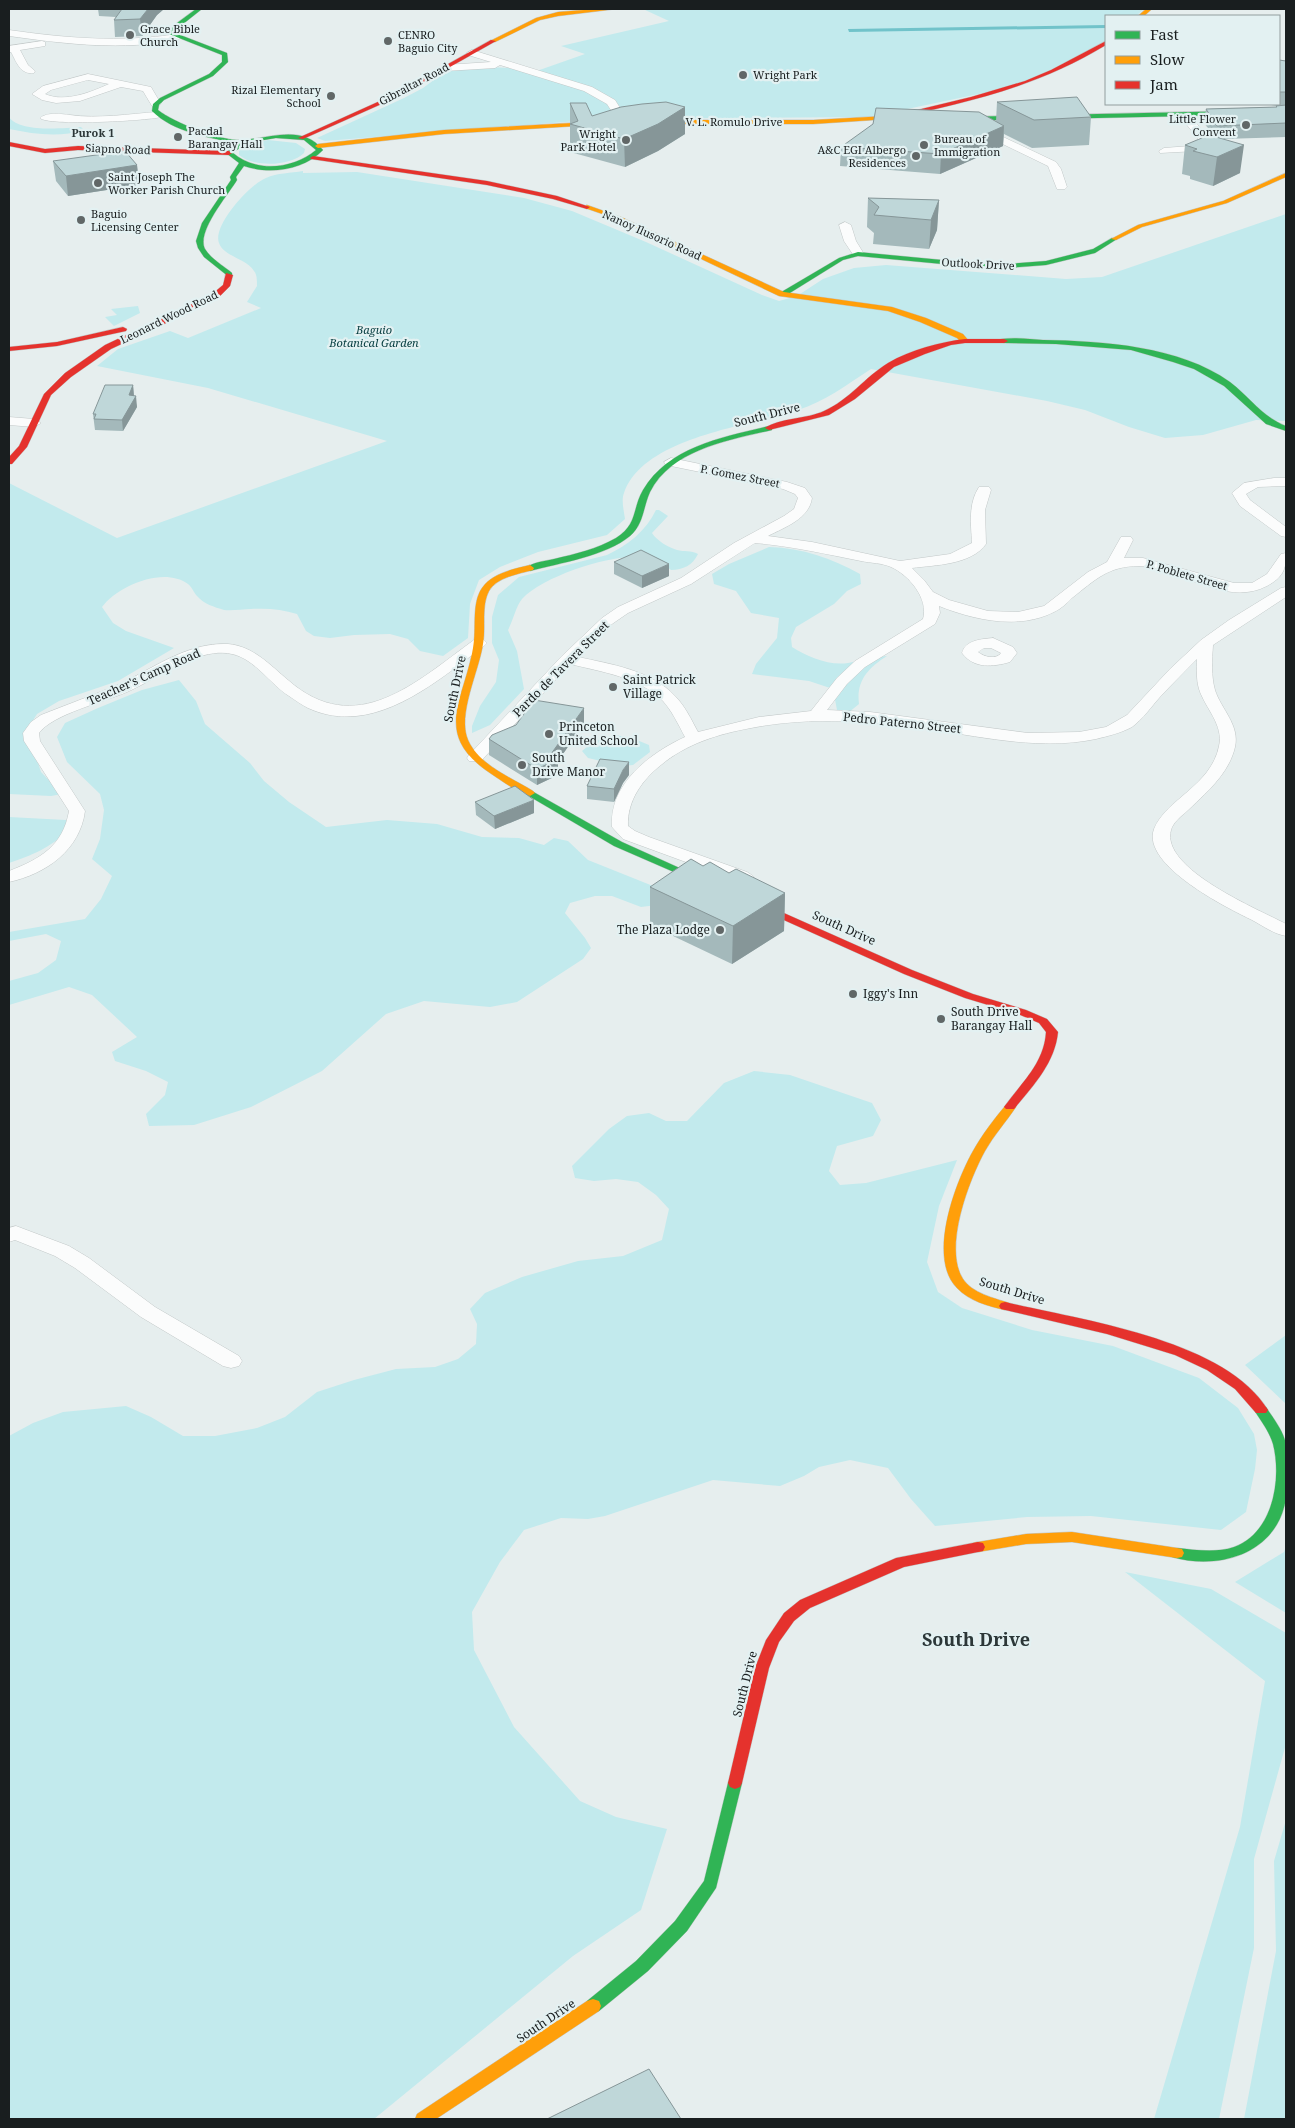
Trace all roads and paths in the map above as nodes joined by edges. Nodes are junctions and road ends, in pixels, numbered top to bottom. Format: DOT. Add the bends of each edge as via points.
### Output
graph roads {
  1 [pos="199,9"];
  2 [pos="613,9"];
  3 [pos="9,33"];
  4 [pos="177,37"];
  5 [pos="72,40"];
  6 [pos="1105,44"];
  7 [pos="11,49"];
  8 [pos="472,53"];
  9 [pos="516,66"];
  10 [pos="445,68"];
  11 [pos="30,71"];
  12 [pos="122,83"];
  13 [pos="614,107"];
  14 [pos="157,110"];
  15 [pos="1286,112"];
  16 [pos="1184,115"];
  17 [pos="45,118"];
  18 [pos="886,118"];
  19 [pos="970,119"];
  20 [pos="624,122"];
  21 [pos="578,123"];
  22 [pos="301,138"];
  23 [pos="241,142"];
  24 [pos="9,144"];
  25 [pos="318,146"];
  26 [pos="1164,152"];
  27 [pos="229,153"];
  28 [pos="313,158"];
  29 [pos="242,164"];
  30 [pos="281,167"];
  31 [pos="1286,175"];
  32 [pos="234,180"];
  33 [pos="1061,187"];
  34 [pos="845,225"];
  35 [pos="858,254"];
  36 [pos="782,294"];
  37 [pos="168,318"];
  38 [pos="952,339"];
  39 [pos="58,344"];
  40 [pos="9,349"];
  41 [pos="88,361"];
  42 [pos="9,421"];
  43 [pos="34,422"];
  44 [pos="1286,429"];
  45 [pos="9,462"];
  46 [pos="672,462"];
  47 [pos="1286,482"];
  48 [pos="984,490"];
  49 [pos="1286,533"];
  50 [pos="763,537"];
  51 [pos="1126,540"];
  52 [pos="1286,557"];
  53 [pos="1113,564"];
  54 [pos="899,565"];
  55 [pos="1286,591"];
  56 [pos="930,596"];
  57 [pos="969,614"];
  58 [pos="933,615"];
  59 [pos="987,616"];
  60 [pos="479,643"];
  61 [pos="986,643"];
  62 [pos="1206,643"];
  63 [pos="568,659"];
  64 [pos="815,716"];
  65 [pos="694,738"];
  66 [pos="475,758"];
  67 [pos="9,877"];
  68 [pos="724,890"];
  69 [pos="747,899"];
  70 [pos="1286,931"];
  71 [pos="9,1235"];
  72 [pos="231,1361"];
  73 [pos="423,2119"];
  1 -- 4 [label="main road" via="172,30"];
  2 -- 8 [label="main road, Gibraltar Road" via="542,17"];
  3 -- 5 [label="street"];
  4 -- 5 [label="street" via="151,42"];
  4 -- 14 [label="main road" via="225,54 225,62 211,75 162,99"];
  5 -- 7 [label="street"];
  6 -- 18 [label="main road, V. L. Romulo Drive" via="1042,78 968,101"];
  7 -- 11 [label="street"];
  8 -- 9 [label="street"];
  8 -- 10 [label="main road, Gibraltar Road"];
  9 -- 10 [label="street"];
  9 -- 13 [label="street" via="588,89"];
  10 -- 22 [label="main road, Gibraltar Road" via="393,97"];
  12 -- 12 [label="street" via="95,93 58,100 37,94 47,88 88,77"];
  12 -- 14 [label="street" via="147,89"];
  13 -- 20 [label="street"];
  13 -- 21 [label="street"];
  14 -- 17 [label="street" via="80,120"];
  14 -- 23 [label="main road" via="187,127"];
  15 -- 16 [label="main road"];
  16 -- 19 [label="main road"];
  16 -- 26 [label="street" via="1211,148"];
  18 -- 19 [label="main road"];
  18 -- 20 [label="main road, V. L. Romulo Drive" via="813,122"];
  19 -- 33 [label="street" via="995,138 1052,164"];
  20 -- 21 [label="main road, V. L. Romulo Drive"];
  21 -- 25 [label="main road, V. L. Romulo Drive" via="405,135"];
  22 -- 23 [label="main road" via="263,137"];
  22 -- 25 [label="main road"];
  23 -- 27 [label="main road"];
  24 -- 27 [label="main road, Siapno Road" via="45,151 78,148"];
  25 -- 28 [label="main road" via="320,150"];
  27 -- 29 [label="main road"];
  28 -- 30 [label="main road"];
  28 -- 36 [label="main road, Nanoy Ilusorio Road" via="474,181 566,200 619,218"];
  29 -- 30 [label="main road"];
  29 -- 32 [label="main road, Leonard Wood Road"];
  30 -- 32 [label="main road"];
  31 -- 35 [label="main road, Outlook Drive" via="1225,202 1135,228 1095,251 1046,263 995,267"];
  32 -- 37 [label="main road, Leonard Wood Road" via="204,227 200,245 224,269 229,276 228,282 217,295"];
  34 -- 35 [label="street"];
  35 -- 36 [label="main road, Outlook Drive" via="842,259"];
  36 -- 38 [label="main road, Nanoy Ilusorio Road" via="889,309 923,320"];
  37 -- 39 [label="main road"];
  37 -- 41 [label="main road, Leonard Wood Road"];
  38 -- 44 [label="main road, Nanoy Ilusorio Road" via="960,336 965,341 1083,344 1131,348 1168,357 1197,367 1227,384 1269,422"];
  38 -- 46 [label="main road, South Drive" via="891,365 852,397 826,412 724,439 686,453"];
  39 -- 40 [label="main road"];
  39 -- 41 [label="main road" via="81,352"];
  41 -- 43 [label="main road, Leonard Wood Road" via="48,394"];
  42 -- 43 [label="street"];
  43 -- 45 [label="main road, Leonard Wood Road" via="23,450"];
  46 -- 50 [label="street, P. Gomez Street" via="772,481 800,491 805,498 799,512"];
  46 -- 60 [label="main road, South Drive" via="649,485 641,516 627,534 599,549 512,573 491,584 482,599"];
  47 -- 49 [label="street" via="1248,485 1239,492 1245,503"];
  48 -- 54 [label="street" via="979,500 979,544 975,549 961,556"];
  50 -- 54 [label="street"];
  50 -- 63 [label="street, Pardo de Tavera Street" via="686,581 624,610 607,621"];
  51 -- 53 [label="street"];
  52 -- 53 [label="street, P. Poblete Street" via="1274,578 1257,587 1246,588 1222,586 1145,562"];
  53 -- 59 [label="street, P. Poblete Street" via="1049,609 1018,616"];
  54 -- 56 [label="street"];
  55 -- 62 [label="street, Pedro Paterno Street"];
  56 -- 57 [label="street, P. Poblete Street"];
  56 -- 58 [label="street"];
  57 -- 58 [label="street, P. Poblete Street"];
  57 -- 59 [label="street, P. Poblete Street"];
  58 -- 64 [label="street" via="922,627 860,664 842,680"];
  59 -- 61 [label="street"];
  60 -- 66 [label="main road, South Drive" via="460,733 466,748"];
  60 -- 67 [label="street, Teacher's Camp Road" via="403,697 374,709 343,712 319,707 294,694 244,653 213,649 196,652 120,689 47,718 31,733 32,741 77,811 77,823 62,847 46,860"];
  62 -- 64 [label="street, Pedro Paterno Street" via="1159,688 1139,714 1114,730 1090,735 1026,739 868,716"];
  62 -- 70 [label="street" via="1204,672 1207,689 1229,739 1218,768 1167,822 1161,840 1175,862 1210,892"];
  63 -- 65 [label="street" via="627,675 664,693"];
  63 -- 66 [label="street, Pardo de Tavera Street"];
  64 -- 65 [label="street, Pedro Paterno Street" via="750,723"];
  65 -- 69 [label="street, Pedro Paterno Street" via="660,756 638,778 621,806 620,827 629,836 741,876 750,886"];
  66 -- 68 [label="main road, South Drive" via="548,805 618,844"];
  69 -- 73 [label="main road, South Drive" via="908,972 1043,1021 1052,1032 1052,1046 979,1152 962,1193 950,1245 950,1264 957,1284 972,1294 1000,1304 1130,1335 1178,1350 1220,1372 1246,1392 1264,1412 1276,1434 1283,1480 1279,1506 1255,1542 1222,1556 1197,1556 1071,1537 1003,1543 904,1561 791,1613 770,1645 762,1668 711,1883 681,1926 604,1999"];
  71 -- 72 [label="street" via="16,1233 62,1251 148,1312"];
}
